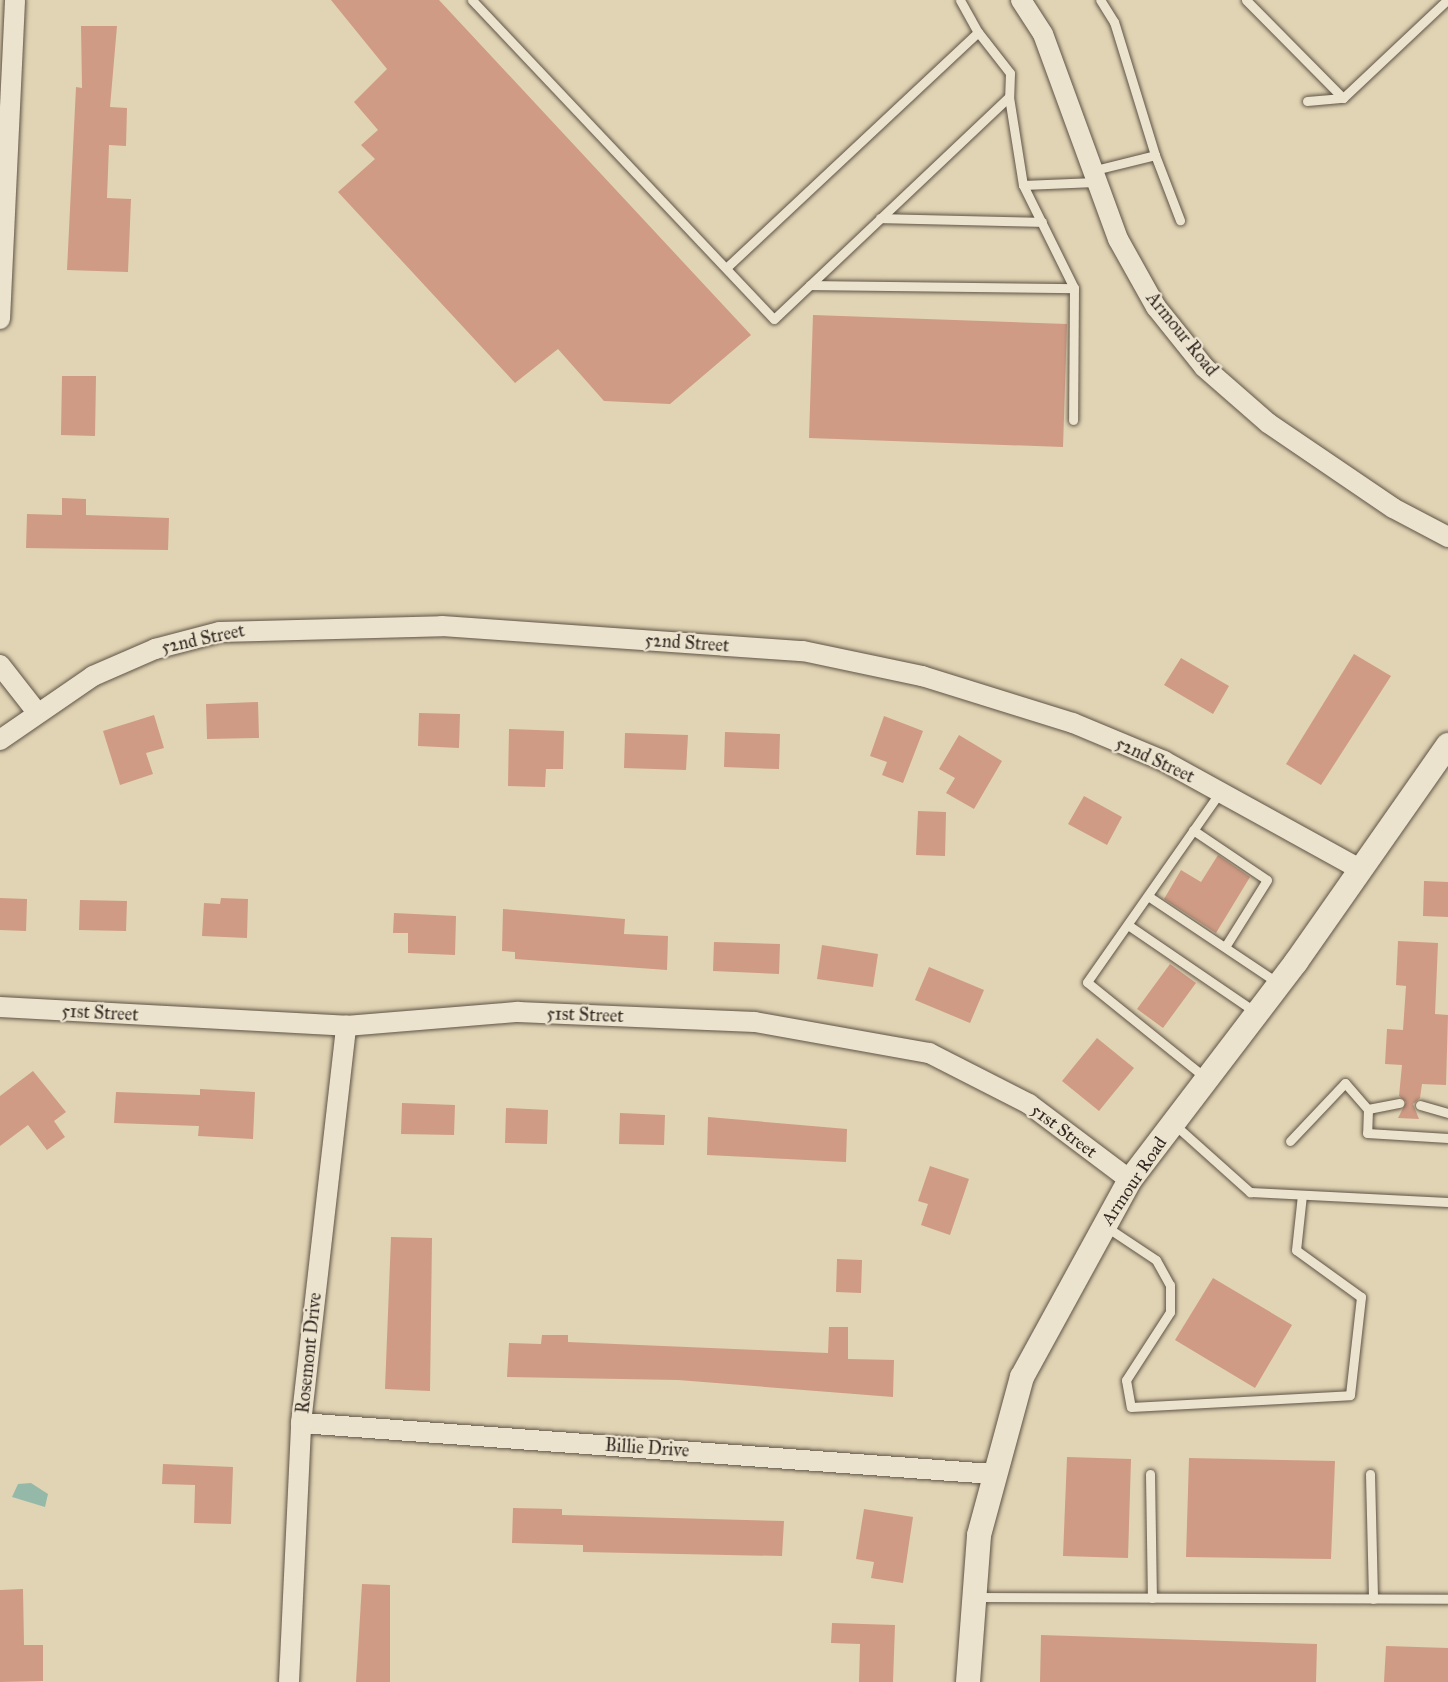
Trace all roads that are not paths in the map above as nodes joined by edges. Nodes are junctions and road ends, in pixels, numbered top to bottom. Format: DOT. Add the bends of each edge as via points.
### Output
graph roads {
  1 [pos="15,0"];
  2 [pos="472,0"];
  3 [pos="960,0"];
  4 [pos="1021,0"];
  5 [pos="1100,0"];
  6 [pos="1246,0"];
  7 [pos="1447,0"];
  8 [pos="978,32"];
  9 [pos="1008,97"];
  10 [pos="1343,99"];
  11 [pos="1306,102"];
  12 [pos="1155,155"];
  13 [pos="1093,177"];
  14 [pos="1023,185"];
  15 [pos="880,218"];
  16 [pos="1180,220"];
  17 [pos="1041,222"];
  18 [pos="726,268"];
  19 [pos="810,285"];
  20 [pos="1074,288"];
  21 [pos="0,319"];
  22 [pos="1073,420"];
  23 [pos="1448,537"];
  24 [pos="0,665"];
  25 [pos="36,711"];
  26 [pos="0,740"];
  27 [pos="1448,745"];
  28 [pos="1220,792"];
  29 [pos="1193,830"];
  30 [pos="1358,868"];
  31 [pos="1148,896"];
  32 [pos="1128,924"];
  33 [pos="1225,947"];
  34 [pos="1279,984"];
  35 [pos="0,1007"];
  36 [pos="1257,1013"];
  37 [pos="346,1026"];
  38 [pos="1207,1079"];
  39 [pos="1399,1103"];
  40 [pos="1420,1105"];
  41 [pos="1368,1109"];
  42 [pos="1448,1113"];
  43 [pos="1173,1123"];
  44 [pos="1448,1138"];
  45 [pos="1290,1141"];
  46 [pos="1130,1180"];
  47 [pos="1302,1195"];
  48 [pos="1448,1202"];
  49 [pos="1104,1225"];
  50 [pos="301,1423"];
  51 [pos="992,1474"];
  52 [pos="1150,1474"];
  53 [pos="1370,1474"];
  54 [pos="971,1597"];
  55 [pos="1152,1598"];
  56 [pos="1373,1599"];
  57 [pos="1448,1599"];
  58 [pos="289,1682"];
  59 [pos="968,1682"];
  1 -- 21 [label="street"];
  2 -- 18 [label="lane"];
  3 -- 8 [label="lane"];
  4 -- 13 [label="street, Armour Road" via="1043,34"];
  5 -- 12 [label="lane" via="1114,22"];
  6 -- 10 [label="lane"];
  7 -- 10 [label="lane"];
  8 -- 9 [label="lane" via="1010,73"];
  8 -- 18 [label="lane"];
  9 -- 14 [label="lane"];
  9 -- 15 [label="lane"];
  10 -- 11 [label="lane"];
  12 -- 13 [label="lane"];
  12 -- 16 [label="lane"];
  13 -- 14 [label="lane"];
  13 -- 23 [label="street, Armour Road" via="1118,239 1156,307 1204,367 1278,430 1393,508"];
  14 -- 17 [label="lane"];
  15 -- 17 [label="lane"];
  15 -- 19 [label="lane"];
  17 -- 20 [label="lane"];
  18 -- 19 [label="lane" via="774,319"];
  19 -- 20 [label="lane"];
  20 -- 22 [label="lane"];
  24 -- 25 [label="street"];
  25 -- 26 [label="street, 52nd Street"];
  25 -- 28 [label="street, 52nd Street" via="123,661 220,632 454,627 803,651 922,676 1073,723"];
  27 -- 30 [label="street, Armour Road"];
  28 -- 29 [label="lane"];
  28 -- 30 [label="street, 52nd Street"];
  29 -- 31 [label="lane"];
  29 -- 33 [label="lane" via="1267,880"];
  30 -- 34 [label="street, Armour Road"];
  31 -- 32 [label="lane"];
  31 -- 33 [label="lane"];
  32 -- 36 [label="lane"];
  32 -- 38 [label="lane" via="1088,982"];
  33 -- 34 [label="lane"];
  34 -- 36 [label="street, Armour Road"];
  35 -- 37 [label="street, 51st Street"];
  36 -- 38 [label="street, Armour Road"];
  37 -- 46 [label="street, 51st Street" via="518,1012 743,1022 929,1053 1029,1104"];
  37 -- 50 [label="street, Rosemont Drive"];
  38 -- 43 [label="street, Armour Road"];
  39 -- 41 [label="lane"];
  40 -- 42 [label="lane"];
  41 -- 44 [label="lane" via="1367,1133"];
  41 -- 45 [label="lane" via="1345,1083"];
  43 -- 46 [label="street, Armour Road"];
  43 -- 47 [label="lane" via="1250,1192"];
  46 -- 49 [label="street, Armour Road"];
  47 -- 48 [label="lane"];
  47 -- 49 [label="lane" via="1296,1250 1361,1297 1350,1395 1131,1407 1126,1380 1170,1312 1170,1285 1156,1260"];
  49 -- 51 [label="street, Armour Road" via="1022,1377"];
  50 -- 51 [label="street, Billie Drive"];
  50 -- 58 [label="street, Rosemont Drive"];
  51 -- 54 [label="street, Armour Road"];
  52 -- 55 [label="lane"];
  53 -- 56 [label="lane"];
  54 -- 55 [label="lane"];
  54 -- 59 [label="street, Armour Road"];
  55 -- 56 [label="lane"];
  56 -- 57 [label="lane"];
}
